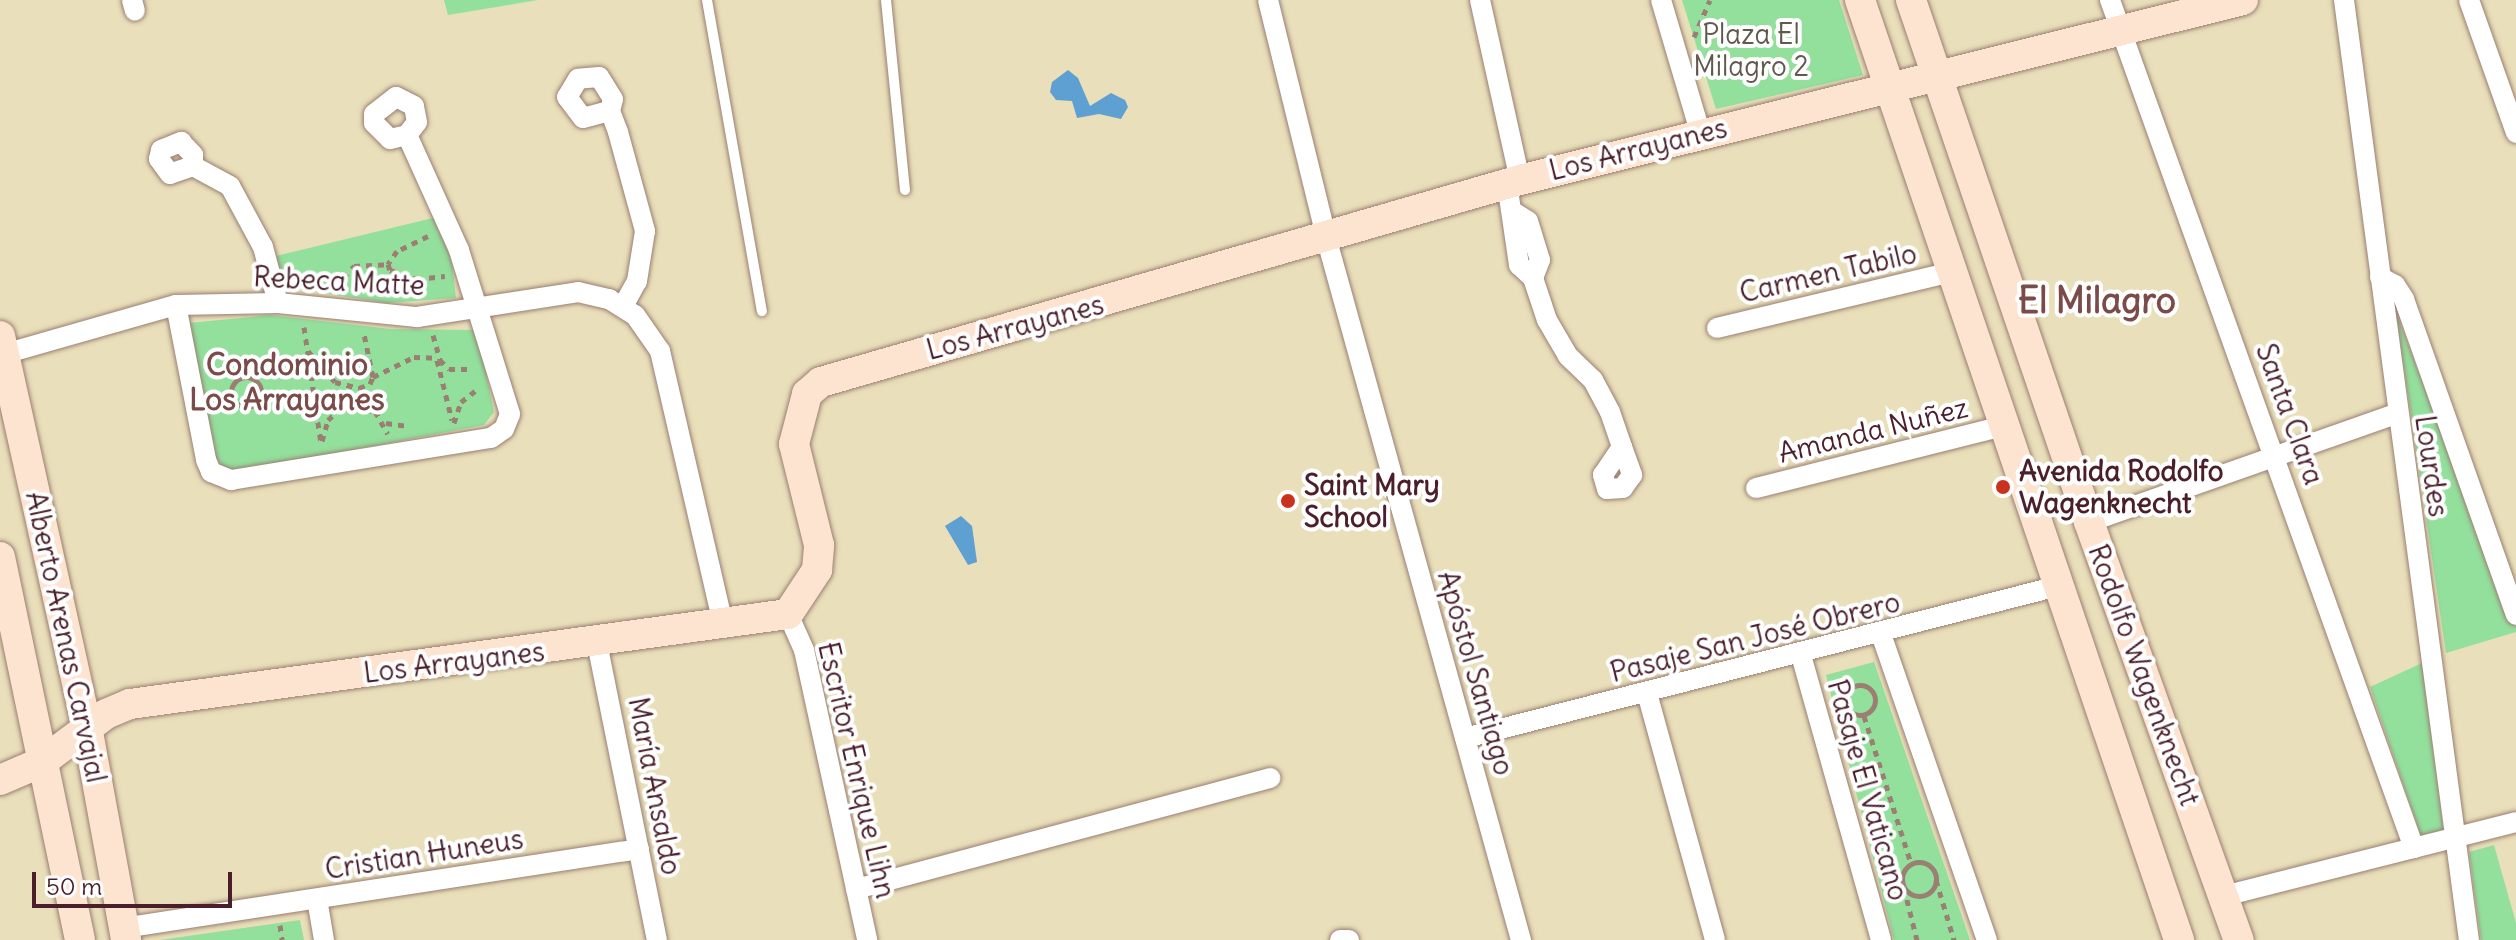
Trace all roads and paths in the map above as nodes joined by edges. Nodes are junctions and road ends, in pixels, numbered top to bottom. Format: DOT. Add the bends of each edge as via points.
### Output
graph roads {
  1 [pos="707,0"];
  2 [pos="886,0"];
  3 [pos="1268,0"];
  4 [pos="1480,0"];
  5 [pos="1661,0"];
  6 [pos="1710,0"];
  7 [pos="1860,0"];
  8 [pos="1911,0"];
  9 [pos="2110,0"];
  10 [pos="2243,0"];
  11 [pos="2344,0"];
  12 [pos="2469,0"];
  13 [pos="2120,30"];
  14 [pos="1694,38"];
  15 [pos="1934,78"];
  16 [pos="1889,87"];
  17 [pos="610,111"];
  18 [pos="1700,132"];
  19 [pos="2516,133"];
  20 [pos="407,135"];
  21 [pos="193,166"];
  22 [pos="1513,181"];
  23 [pos="905,190"];
  24 [pos="452,233"];
  25 [pos="1326,237"];
  26 [pos="388,264"];
  27 [pos="1952,272"];
  28 [pos="467,277"];
  29 [pos="2380,277"];
  30 [pos="278,303"];
  31 [pos="176,305"];
  32 [pos="301,306"];
  33 [pos="623,306"];
  34 [pos="477,309"];
  35 [pos="334,310"];
  36 [pos="762,311"];
  37 [pos="360,314"];
  38 [pos="432,316"];
  39 [pos="1717,328"];
  40 [pos="2,345"];
  41 [pos="434,347"];
  42 [pos="307,350"];
  43 [pos="437,358"];
  44 [pos="496,361"];
  45 [pos="373,377"];
  46 [pos="502,383"];
  47 [pos="260,398"];
  48 [pos="2396,414"];
  49 [pos="2003,426"];
  50 [pos="455,434"];
  51 [pos="1622,447"];
  52 [pos="393,454"];
  53 [pos="322,456"];
  54 [pos="2276,458"];
  55 [pos="1756,488"];
  56 [pos="2089,522"];
  57 [pos="0,557"];
  58 [pos="2058,586"];
  59 [pos="788,614"];
  60 [pos="2516,615"];
  61 [pos="723,624"];
  62 [pos="1881,634"];
  63 [pos="597,643"];
  64 [pos="1801,655"];
  65 [pos="1647,693"];
  66 [pos="1864,716"];
  67 [pos="88,732"];
  68 [pos="1465,738"];
  69 [pos="42,762"];
  70 [pos="1270,778"];
  71 [pos="0,780"];
  72 [pos="2516,822"];
  73 [pos="2454,837"];
  74 [pos="2414,848"];
  75 [pos="639,849"];
  76 [pos="1911,863"];
  77 [pos="1935,877"];
  78 [pos="1904,887"];
  79 [pos="856,889"];
  80 [pos="2224,896"];
  81 [pos="317,899"];
  82 [pos="125,934"];
  83 [pos="80,940"];
  84 [pos="324,940"];
  85 [pos="657,940"];
  86 [pos="867,940"];
  87 [pos="1340,940"];
  88 [pos="1349,940"];
  89 [pos="1521,940"];
  90 [pos="1715,940"];
  91 [pos="1881,940"];
  92 [pos="1917,940"];
  93 [pos="1954,940"];
  94 [pos="1987,940"];
  95 [pos="2179,940"];
  96 [pos="2239,940"];
  97 [pos="2469,940"];
  1 -- 36 [label="lane"];
  2 -- 23 [label="lane"];
  3 -- 25 [label="street, Apóstol Santiago"];
  4 -- 22 [label="street"];
  5 -- 18 [label="street"];
  6 -- 14 [label="path"];
  7 -- 16 [label="street, Rodolfo Wagenknecht"];
  8 -- 15 [label="street, Rodolfo Wagenknecht"];
  9 -- 13 [label="street, Santa Clara"];
  10 -- 13 [label="street, Los Arrayanes"];
  11 -- 29 [label="street, Lourdes"];
  12 -- 19 [label="street"];
  13 -- 15 [label="street, Los Arrayanes"];
  13 -- 54 [label="street, Santa Clara"];
  15 -- 16 [label="street, Los Arrayanes"];
  15 -- 56 [label="street, Rodolfo Wagenknecht"];
  16 -- 18 [label="street, Los Arrayanes"];
  16 -- 27 [label="street, Rodolfo Wagenknecht"];
  17 -- 33 [label="street" via="645,231 637,281"];
  18 -- 22 [label="street, Los Arrayanes"];
  20 -- 24 [label="street"];
  21 -- 30 [label="street" via="230,186 246,209"];
  22 -- 25 [label="street, Los Arrayanes"];
  22 -- 51 [label="street" via="1515,213 1509,226 1519,265 1533,278 1547,320 1568,356 1593,380"];
  24 -- 26 [label="path" via="418,240"];
  24 -- 28 [label="street"];
  25 -- 59 [label="street, Los Arrayanes" via="821,382 807,394 794,444 819,545 817,570"];
  25 -- 68 [label="street, Apóstol Santiago"];
  26 -- 28 [label="path" via="398,277"];
  26 -- 35 [label="path" via="369,262 343,274 334,287"];
  27 -- 39 [label="street, Carmen Tabilo"];
  27 -- 49 [label="street, Rodolfo Wagenknecht"];
  28 -- 34 [label="street"];
  29 -- 48 [label="street, Lourdes"];
  29 -- 60 [label="street" via="2395,285 2404,299"];
  30 -- 31 [label="street, Rebeca Matte"];
  30 -- 32 [label="street, Rebeca Matte"];
  31 -- 40 [label="street, Rebeca Matte"];
  31 -- 53 [label="street" via="211,472 231,480"];
  32 -- 35 [label="street, Rebeca Matte"];
  32 -- 42 [label="path"];
  33 -- 34 [label="street, Rebeca Matte" via="578,292"];
  33 -- 61 [label="street, Rebeca Matte" via="646,327 660,351"];
  34 -- 38 [label="street, Rebeca Matte"];
  34 -- 44 [label="street"];
  35 -- 37 [label="street, Rebeca Matte"];
  37 -- 38 [label="street, Rebeca Matte"];
  37 -- 45 [label="path"];
  38 -- 41 [label="path"];
  40 -- 67 [label="street, Alberto Arenas Carvajal"];
  41 -- 43 [label="path"];
  41 -- 44 [label="path" via="449,369 464,371"];
  42 -- 45 [label="path" via="335,382 359,388"];
  42 -- 53 [label="path"];
  43 -- 45 [label="path" via="414,357"];
  43 -- 50 [label="path"];
  44 -- 46 [label="street"];
  46 -- 50 [label="path" via="470,392 455,413"];
  46 -- 50 [label="street" via="510,414 504,429 491,438"];
  47 -- 47 [label="path" via="243,407 234,402 231,387 242,377 251,378 259,383"];
  48 -- 54 [label="street"];
  48 -- 73 [label="street, Lourdes"];
  49 -- 55 [label="street, Amanda Nuñez"];
  49 -- 58 [label="street, Rodolfo Wagenknecht"];
  50 -- 52 [label="street"];
  52 -- 53 [label="street"];
  52 -- 53 [label="path" via="386,423 363,406 341,408 328,420"];
  54 -- 56 [label="street"];
  54 -- 74 [label="street, Santa Clara"];
  56 -- 80 [label="street, Rodolfo Wagenknecht"];
  57 -- 69 [label="street, Alberto Arenas Carvajal"];
  58 -- 62 [label="street, Pasaje San José Obrero"];
  58 -- 95 [label="street, Rodolfo Wagenknecht"];
  59 -- 61 [label="street, Los Arrayanes"];
  59 -- 79 [label="street, Escritor Enrique Lihn" via="804,650"];
  61 -- 63 [label="street, Los Arrayanes"];
  62 -- 64 [label="street, Pasaje San José Obrero"];
  62 -- 94 [label="street"];
  63 -- 67 [label="street, Los Arrayanes" via="130,704 106,714"];
  63 -- 75 [label="street, María Ansaldo"];
  64 -- 65 [label="street, Pasaje San José Obrero"];
  64 -- 91 [label="street, Pasaje El Vaticano"];
  65 -- 68 [label="street, Pasaje San José Obrero"];
  65 -- 90 [label="street"];
  66 -- 66 [label="path" via="1875,697 1858,685 1850,689 1845,704"];
  66 -- 76 [label="path"];
  67 -- 69 [label="street, Los Arrayanes"];
  67 -- 82 [label="street, Alberto Arenas Carvajal"];
  68 -- 89 [label="street, Apóstol Santiago"];
  69 -- 71 [label="street, Los Arrayanes"];
  69 -- 83 [label="street, Alberto Arenas Carvajal"];
  70 -- 79 [label="street"];
  72 -- 73 [label="street"];
  73 -- 74 [label="street"];
  73 -- 97 [label="street, Lourdes"];
  74 -- 80 [label="street"];
  75 -- 81 [label="street, Cristian Huneus"];
  75 -- 85 [label="street, María Ansaldo"];
  76 -- 77 [label="path" via="1928,865"];
  76 -- 78 [label="path" via="1904,870"];
  77 -- 78 [label="path" via="1931,893 1920,897"];
  77 -- 93 [label="path"];
  78 -- 92 [label="path"];
  79 -- 86 [label="street, Escritor Enrique Lihn"];
  80 -- 96 [label="street, Rodolfo Wagenknecht"];
  81 -- 82 [label="street, Cristian Huneus"];
  81 -- 84 [label="street"];
  87 -- 88 [label="street"];
}
